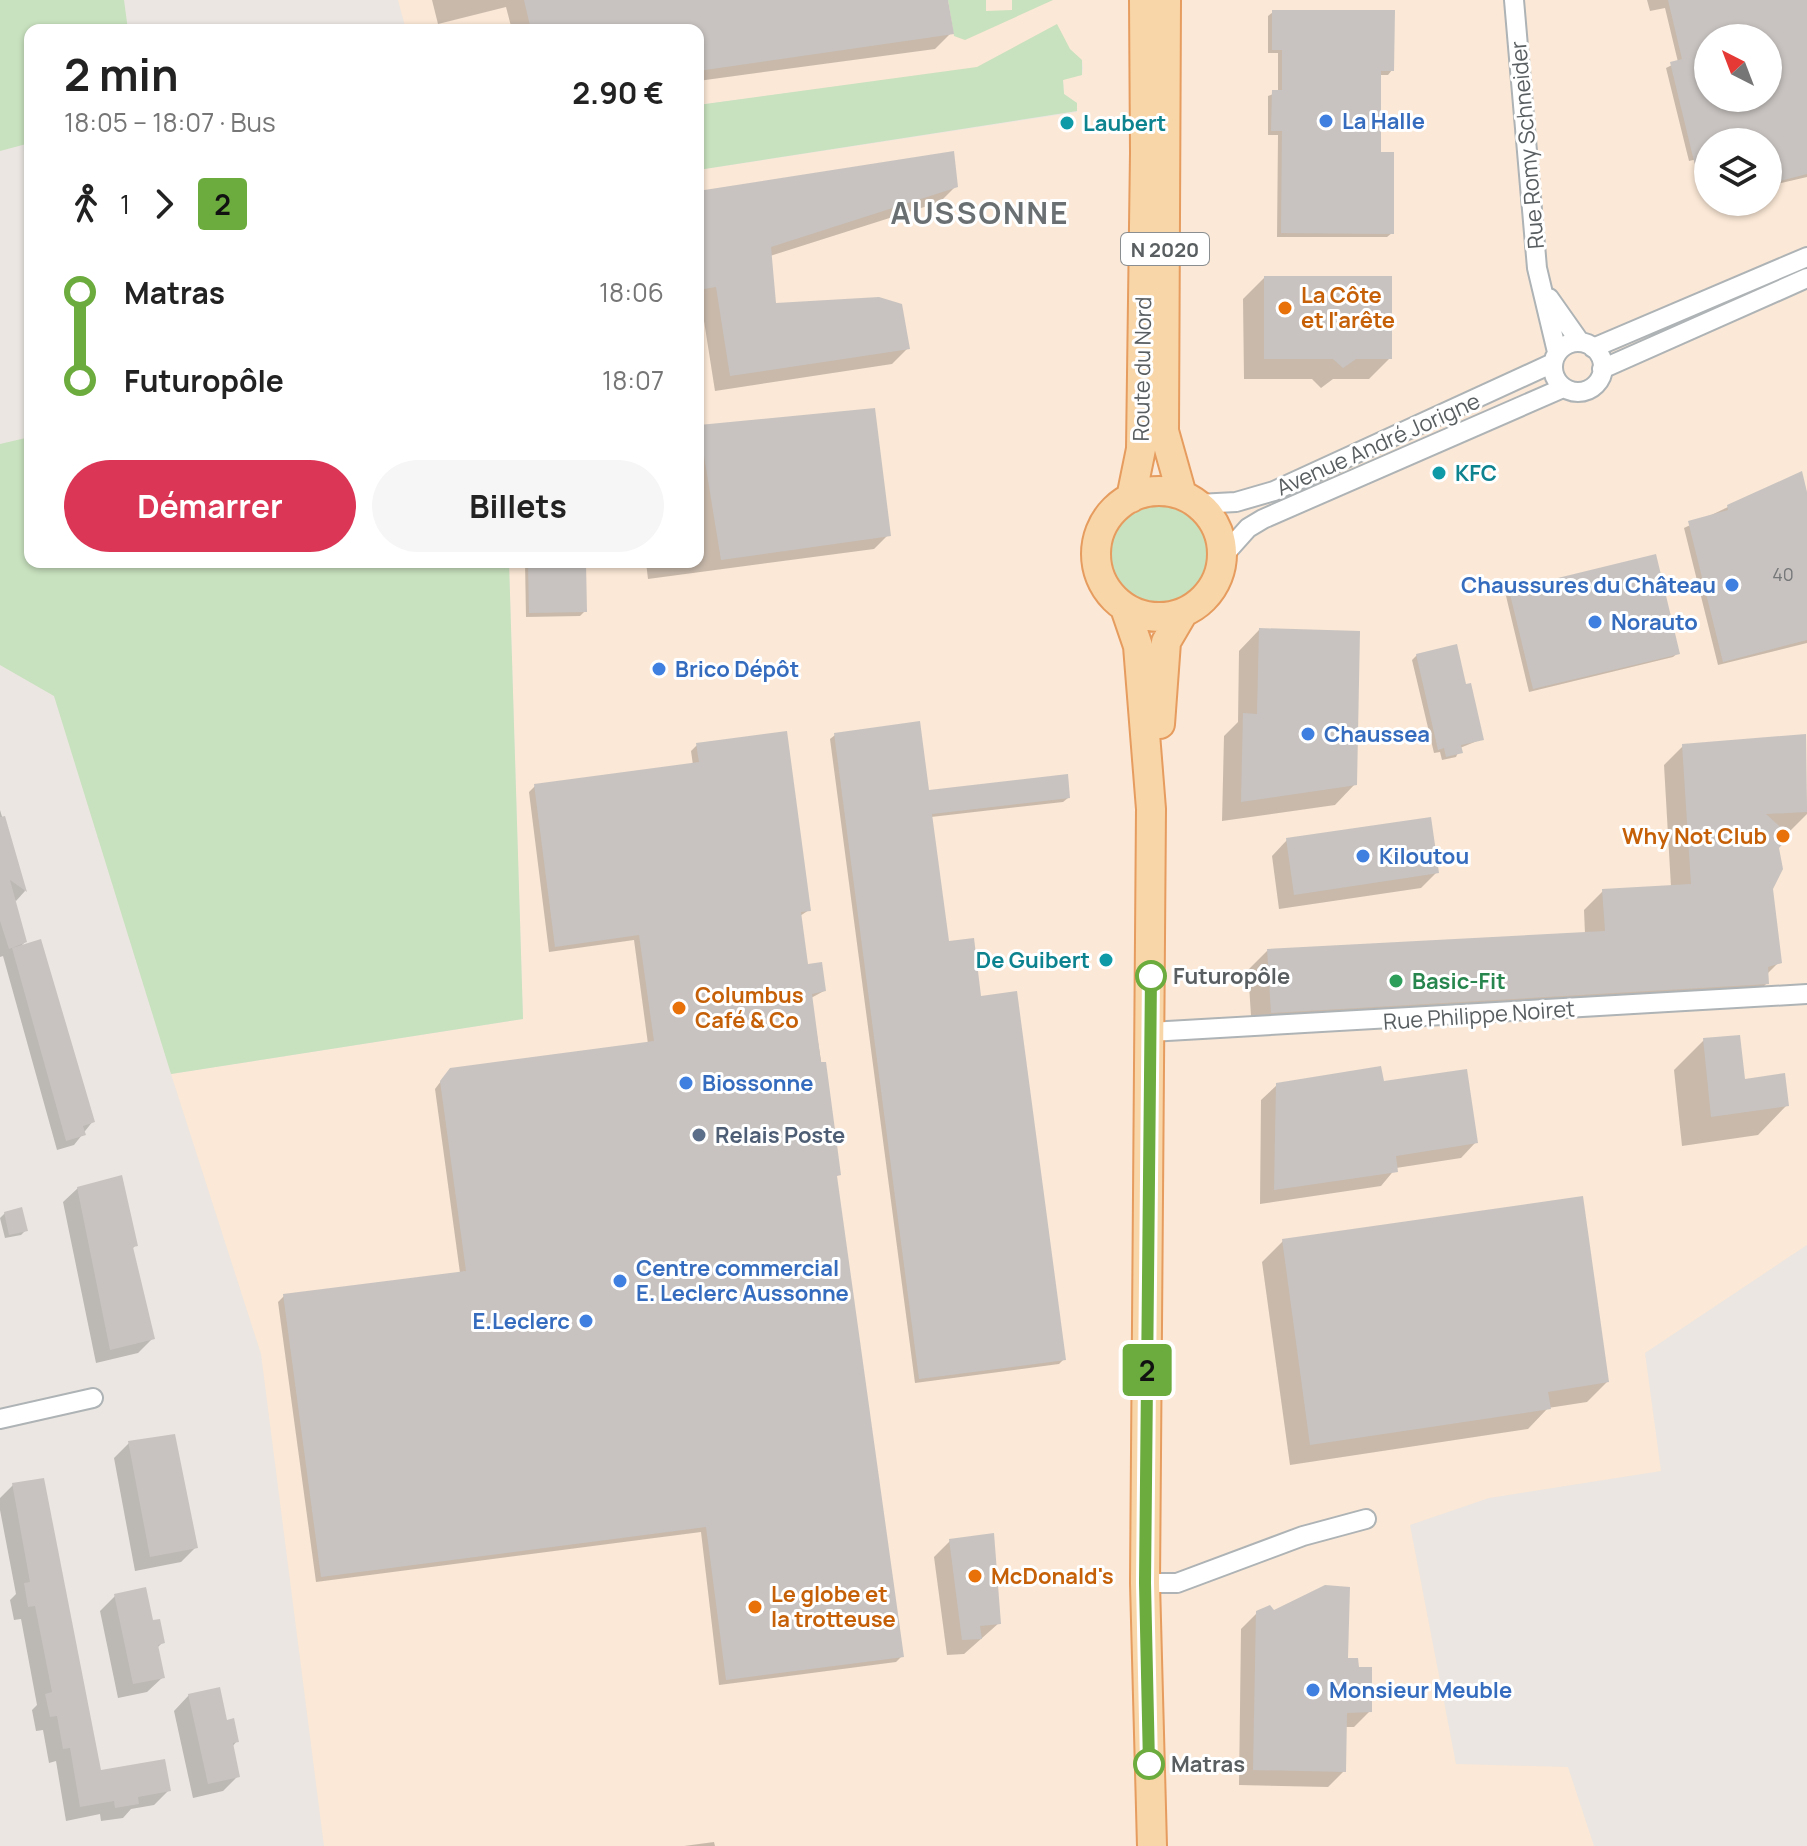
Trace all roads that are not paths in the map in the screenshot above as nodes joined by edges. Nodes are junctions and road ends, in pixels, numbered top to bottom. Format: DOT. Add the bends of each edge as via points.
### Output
graph roads {
  1 [pos="1144,0"];
  2 [pos="1166,0"];
  3 [pos="1514,0"];
  4 [pos="1807,257"];
  5 [pos="1807,278"];
  6 [pos="1543,289"];
  7 [pos="1587,345"];
  8 [pos="1555,358"];
  9 [pos="1602,369"];
  10 [pos="1563,388"];
  11 [pos="1131,498"];
  12 [pos="1190,499"];
  13 [pos="1223,556"];
  14 [pos="1125,608"];
  15 [pos="1183,613"];
  16 [pos="1151,809"];
  17 [pos="1807,994"];
  18 [pos="1150,1032"];
  19 [pos="93,1398"];
  20 [pos="0,1419"];
  21 [pos="1366,1519"];
  22 [pos="1145,1583"];
  23 [pos="1149,1808"];
  24 [pos="1143,1846"];
  25 [pos="1152,1846"];
  1 -- 11 [label="main road, Route du Nord / N 2020" via="1141,449"];
  2 -- 12 [label="main road, Route du Nord / N 2020" via="1164,431"];
  3 -- 6 [label="street, Rue Romy Schneider"];
  4 -- 7 [label="street"];
  5 -- 9 [label="street"];
  6 -- 7 [label="street"];
  6 -- 8 [label="street, Rue Romy Schneider"];
  7 -- 8 [label="street" via="1566,345"];
  7 -- 9 [label="street"];
  8 -- 10 [label="street" via="1555,377"];
  8 -- 12 [label="street, Avenue André Jorigne" via="1274,491 1236,502"];
  9 -- 10 [label="street" via="1597,383 1585,391"];
  10 -- 13 [label="street, Avenue André Jorigne" via="1263,519"];
  11 -- 12 [label="main road" via="1156,491"];
  11 -- 14 [label="main road" via="1111,513 1097,541 1100,579"];
  12 -- 13 [label="main road" via="1217,527"];
  13 -- 15 [label="main road" via="1207,596"];
  14 -- 15 [label="main road" via="1154,618"];
  14 -- 16 [label="main road" via="1138,646"];
  15 -- 16 [label="main road" via="1163,657"];
  16 -- 18 [label="main road"];
  17 -- 18 [label="street, Rue Philippe Noiret"];
  18 -- 22 [label="main road"];
  19 -- 20 [label="street"];
  21 -- 22 [label="street" via="1303,1536 1177,1583"];
  22 -- 23 [label="main road"];
  23 -- 24 [label="main road"];
  23 -- 25 [label="main road"];
}
